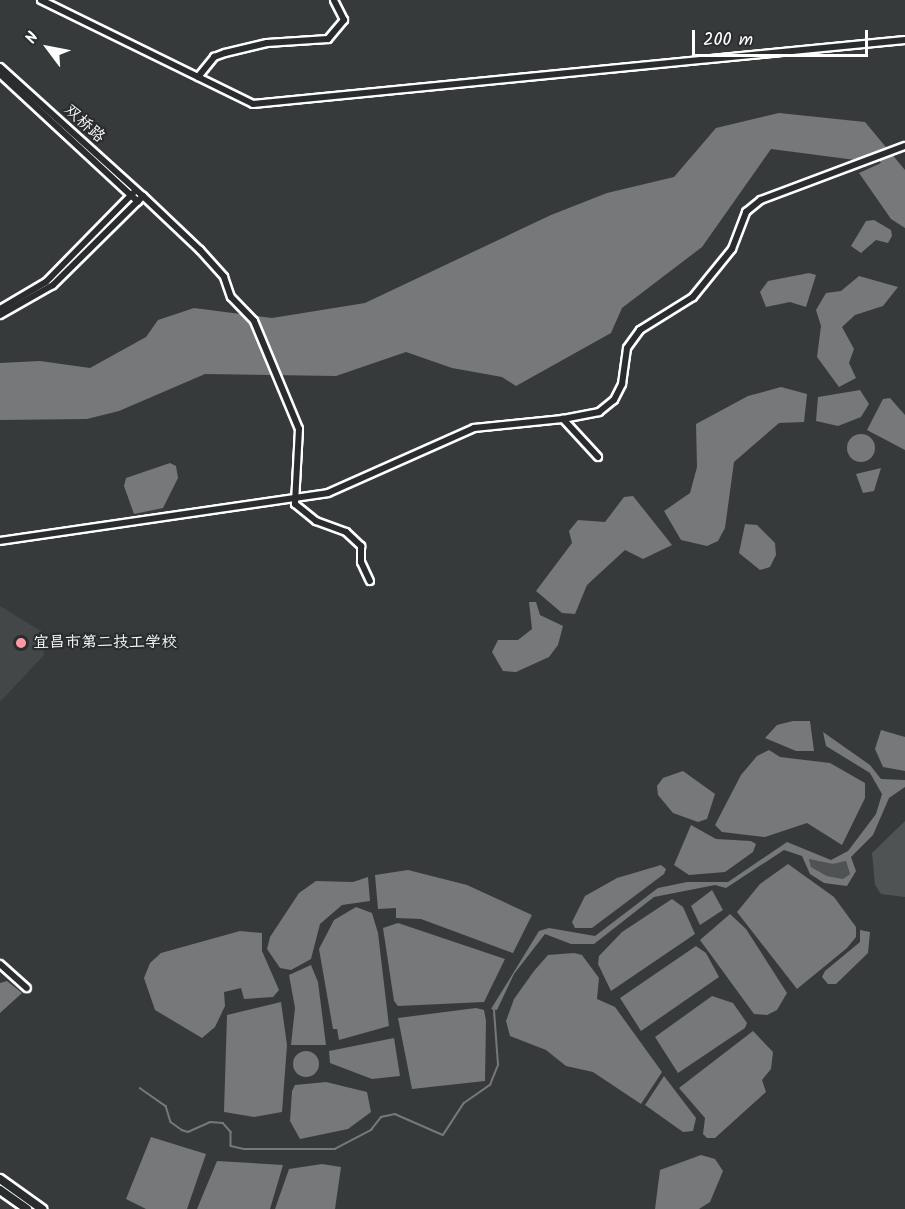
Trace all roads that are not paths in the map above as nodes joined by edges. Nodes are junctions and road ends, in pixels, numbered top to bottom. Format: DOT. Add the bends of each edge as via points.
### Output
graph roads {
  1 [pos="40,0"];
  2 [pos="334,0"];
  3 [pos="905,40"];
  4 [pos="0,67"];
  5 [pos="0,74"];
  6 [pos="198,77"];
  7 [pos="905,146"];
  8 [pos="134,193"];
  9 [pos="144,196"];
  10 [pos="138,202"];
  11 [pos="0,309"];
  12 [pos="0,315"];
  13 [pos="563,419"];
  14 [pos="597,457"];
  15 [pos="293,498"];
  16 [pos="0,541"];
  17 [pos="370,581"];
  18 [pos="0,964"];
  19 [pos="27,988"];
  20 [pos="0,1179"];
  21 [pos="0,1190"];
  22 [pos="22,1208"];
  23 [pos="42,1209"];
  1 -- 6 [label="street"];
  2 -- 6 [label="street" via="344,20 328,39 267,43 225,52 214,57"];
  3 -- 6 [label="street" via="535,72 267,104 240,99"];
  4 -- 8 [label="street, 双桥路"];
  5 -- 8 [label="street, 双桥路"];
  7 -- 13 [label="street" via="761,200 746,212 732,249 693,297 640,330 627,348 622,384 614,400 599,412"];
  8 -- 9 [label="street, 双桥路"];
  8 -- 10 [label="street, 双桥路"];
  8 -- 11 [label="street" via="46,282"];
  9 -- 10 [label="street"];
  9 -- 15 [label="street, 双桥路" via="224,277 231,297 254,321 299,429"];
  10 -- 12 [label="street" via="53,285"];
  13 -- 14 [label="street"];
  13 -- 15 [label="street" via="474,428 328,493"];
  15 -- 16 [label="street"];
  15 -- 17 [label="street" via="316,521 346,532 360,546 361,562"];
  18 -- 19 [label="street"];
  20 -- 23 [label="main road"];
  21 -- 22 [label="main road"];
}
